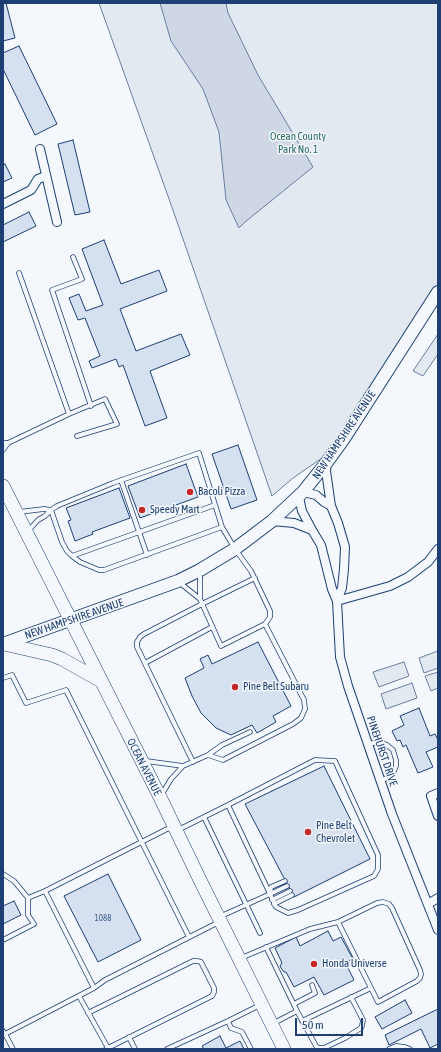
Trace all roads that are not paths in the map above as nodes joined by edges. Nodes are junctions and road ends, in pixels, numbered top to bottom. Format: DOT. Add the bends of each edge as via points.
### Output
graph roads {
  1 [pos="40,149"];
  2 [pos="46,176"];
  3 [pos="3,204"];
  4 [pos="57,222"];
  5 [pos="74,257"];
  6 [pos="19,273"];
  7 [pos="438,292"];
  8 [pos="91,406"];
  9 [pos="69,414"];
  10 [pos="77,436"];
  11 [pos="6,443"];
  12 [pos="3,450"];
  13 [pos="328,462"];
  14 [pos="121,480"];
  15 [pos="3,486"];
  16 [pos="301,494"];
  17 [pos="215,505"];
  18 [pos="330,506"];
  19 [pos="51,510"];
  20 [pos="16,513"];
  21 [pos="272,521"];
  22 [pos="222,527"];
  23 [pos="312,530"];
  24 [pos="139,532"];
  25 [pos="26,534"];
  26 [pos="235,549"];
  27 [pos="438,549"];
  28 [pos="147,555"];
  29 [pos="72,556"];
  30 [pos="200,570"];
  31 [pos="343,577"];
  32 [pos="255,578"];
  33 [pos="329,578"];
  34 [pos="178,581"];
  35 [pos="200,599"];
  36 [pos="337,601"];
  37 [pos="202,604"];
  38 [pos="70,619"];
  39 [pos="266,624"];
  40 [pos="212,627"];
  41 [pos="3,644"];
  42 [pos="145,663"];
  43 [pos="3,678"];
  44 [pos="101,681"];
  45 [pos="250,732"];
  46 [pos="368,744"];
  47 [pos="208,755"];
  48 [pos="141,760"];
  49 [pos="193,762"];
  50 [pos="183,766"];
  51 [pos="381,781"];
  52 [pos="438,793"];
  53 [pos="160,797"];
  54 [pos="228,805"];
  55 [pos="438,816"];
  56 [pos="204,817"];
  57 [pos="174,828"];
  58 [pos="141,842"];
  59 [pos="3,874"];
  60 [pos="285,881"];
  61 [pos="287,886"];
  62 [pos="45,891"];
  63 [pos="269,892"];
  64 [pos="28,898"];
  65 [pos="438,898"];
  66 [pos="272,900"];
  67 [pos="274,904"];
  68 [pos="428,904"];
  69 [pos="247,905"];
  70 [pos="220,919"];
  71 [pos="338,922"];
  72 [pos="438,930"];
  73 [pos="260,933"];
  74 [pos="190,937"];
  75 [pos="3,940"];
  76 [pos="266,947"];
  77 [pos="240,959"];
  78 [pos="312,985"];
  79 [pos="94,988"];
  80 [pos="371,988"];
  81 [pos="79,996"];
  82 [pos="351,997"];
  83 [pos="262,1004"];
  84 [pos="294,1004"];
  85 [pos="297,1011"];
  86 [pos="88,1013"];
  87 [pos="228,1021"];
  88 [pos="302,1021"];
  89 [pos="271,1024"];
  90 [pos="4,1032"];
  91 [pos="129,1037"];
  92 [pos="107,1048"];
  93 [pos="13,1049"];
  94 [pos="134,1049"];
  95 [pos="167,1049"];
  96 [pos="251,1049"];
  97 [pos="284,1049"];
  98 [pos="388,1049"];
  99 [pos="410,1049"];
  1 -- 2 [label="street"];
  2 -- 3 [label="street" via="38,179 31,190"];
  2 -- 4 [label="street"];
  5 -- 8 [label="lane" via="82,279 52,290"];
  6 -- 9 [label="lane"];
  7 -- 13 [label="main road, NEW HAMPSHIRE AVENUE"];
  8 -- 9 [label="lane"];
  8 -- 10 [label="lane" via="105,399 117,424"];
  9 -- 11 [label="lane"];
  11 -- 12 [label="lane"];
  13 -- 16 [label="main road, NEW HAMPSHIRE AVENUE"];
  13 -- 18 [label="street, PINEHURST DRIVE" via="326,471"];
  14 -- 17 [label="lane" via="199,453"];
  14 -- 19 [label="lane"];
  14 -- 24 [label="lane"];
  15 -- 20 [label="main road, OCEAN AVENUE"];
  16 -- 18 [label="street, PINEHURST DRIVE" via="316,495"];
  16 -- 21 [label="main road, NEW HAMPSHIRE AVENUE"];
  16 -- 23 [label="street, PINEHURST DRIVE" via="302,511"];
  17 -- 22 [label="lane"];
  17 -- 24 [label="lane"];
  18 -- 31 [label="street, PINEHURST DRIVE" via="338,523 344,547"];
  19 -- 20 [label="lane"];
  19 -- 25 [label="lane"];
  19 -- 29 [label="lane" via="62,542"];
  20 -- 25 [label="main road, OCEAN AVENUE"];
  21 -- 23 [label="street"];
  21 -- 26 [label="main road, NEW HAMPSHIRE AVENUE"];
  22 -- 26 [label="lane"];
  22 -- 28 [label="lane"];
  23 -- 33 [label="street, PINEHURST DRIVE" via="321,545"];
  24 -- 28 [label="lane"];
  24 -- 29 [label="lane"];
  25 -- 38 [label="main road, OCEAN AVENUE"];
  26 -- 30 [label="main road, NEW HAMPSHIRE AVENUE"];
  26 -- 32 [label="lane"];
  27 -- 36 [label="street" via="428,562 408,577 390,586"];
  28 -- 29 [label="lane" via="104,570 86,566"];
  30 -- 34 [label="main road, NEW HAMPSHIRE AVENUE"];
  30 -- 35 [label="lane"];
  31 -- 33 [label="street"];
  31 -- 36 [label="street, PINEHURST DRIVE"];
  32 -- 37 [label="lane"];
  32 -- 39 [label="lane" via="271,613"];
  33 -- 36 [label="street, PINEHURST DRIVE"];
  34 -- 35 [label="lane"];
  34 -- 38 [label="main road, NEW HAMPSHIRE AVENUE"];
  35 -- 37 [label="lane"];
  36 -- 46 [label="street, PINEHURST DRIVE" via="340,657"];
  37 -- 40 [label="lane"];
  37 -- 42 [label="lane" via="140,637 137,647"];
  38 -- 41 [label="main road, NEW HAMPSHIRE AVENUE"];
  38 -- 44 [label="main road, OCEAN AVENUE"];
  39 -- 40 [label="lane" via="221,646"];
  39 -- 47 [label="lane" via="304,700 304,713 293,724 223,760"];
  40 -- 42 [label="lane"];
  41 -- 44 [label="main road" via="52,655"];
  42 -- 49 [label="lane"];
  43 -- 58 [label="lane" via="12,675 26,703 66,690"];
  44 -- 48 [label="main road, OCEAN AVENUE"];
  45 -- 47 [label="lane" via="222,745"];
  46 -- 51 [label="street, PINEHURST DRIVE"];
  46 -- 51 [label="lane" via="380,742 387,745 396,760 394,771"];
  47 -- 49 [label="lane"];
  48 -- 50 [label="lane"];
  48 -- 53 [label="main road, OCEAN AVENUE"];
  49 -- 50 [label="lane"];
  50 -- 53 [label="lane"];
  51 -- 68 [label="street, PINEHURST DRIVE"];
  52 -- 55 [label="street" via="431,796"];
  53 -- 57 [label="main road, OCEAN AVENUE"];
  54 -- 56 [label="lane"];
  54 -- 63 [label="lane"];
  54 -- 67 [label="lane" via="315,760 335,761 378,855 378,868 374,876 298,910 288,912"];
  56 -- 57 [label="lane"];
  56 -- 69 [label="lane"];
  57 -- 58 [label="lane"];
  57 -- 70 [label="main road, OCEAN AVENUE"];
  58 -- 62 [label="lane"];
  58 -- 74 [label="lane"];
  59 -- 64 [label="lane" via="14,881"];
  60 -- 63 [label="lane" via="271,887"];
  61 -- 63 [label="lane"];
  62 -- 64 [label="lane"];
  62 -- 79 [label="lane"];
  63 -- 66 [label="lane"];
  63 -- 69 [label="lane"];
  64 -- 75 [label="lane" via="28,914 34,924"];
  65 -- 68 [label="street"];
  66 -- 67 [label="lane"];
  66 -- 67 [label="lane" via="291,893"];
  68 -- 72 [label="street, PINEHURST DRIVE"];
  69 -- 70 [label="lane"];
  69 -- 73 [label="lane"];
  70 -- 74 [label="lane"];
  70 -- 77 [label="main road, OCEAN AVENUE"];
  71 -- 76 [label="lane" via="310,929"];
  71 -- 80 [label="lane"];
  71 -- 80 [label="lane" via="377,903 383,902 392,908 421,974 418,981 378,1002"];
  74 -- 79 [label="lane"];
  76 -- 77 [label="lane"];
  76 -- 84 [label="lane"];
  77 -- 83 [label="main road, OCEAN AVENUE"];
  78 -- 84 [label="lane" via="315,993"];
  79 -- 81 [label="lane"];
  80 -- 82 [label="lane"];
  81 -- 86 [label="lane"];
  81 -- 90 [label="lane"];
  82 -- 88 [label="lane"];
  82 -- 88 [label="lane" via="363,1023 361,1028 324,1048 316,1046"];
  83 -- 87 [label="lane"];
  83 -- 89 [label="main road, OCEAN AVENUE"];
  84 -- 85 [label="lane"];
  85 -- 88 [label="lane"];
  85 -- 89 [label="lane"];
  86 -- 91 [label="lane" via="193,961 201,962 214,988 212,996"];
  86 -- 92 [label="lane"];
  87 -- 95 [label="lane"];
  87 -- 96 [label="lane" via="232,1028 242,1032"];
  89 -- 97 [label="main road, OCEAN AVENUE"];
  90 -- 93 [label="lane"];
  91 -- 92 [label="lane"];
  91 -- 94 [label="lane"];
  98 -- 99 [label="lane" via="396,1046"];
}
